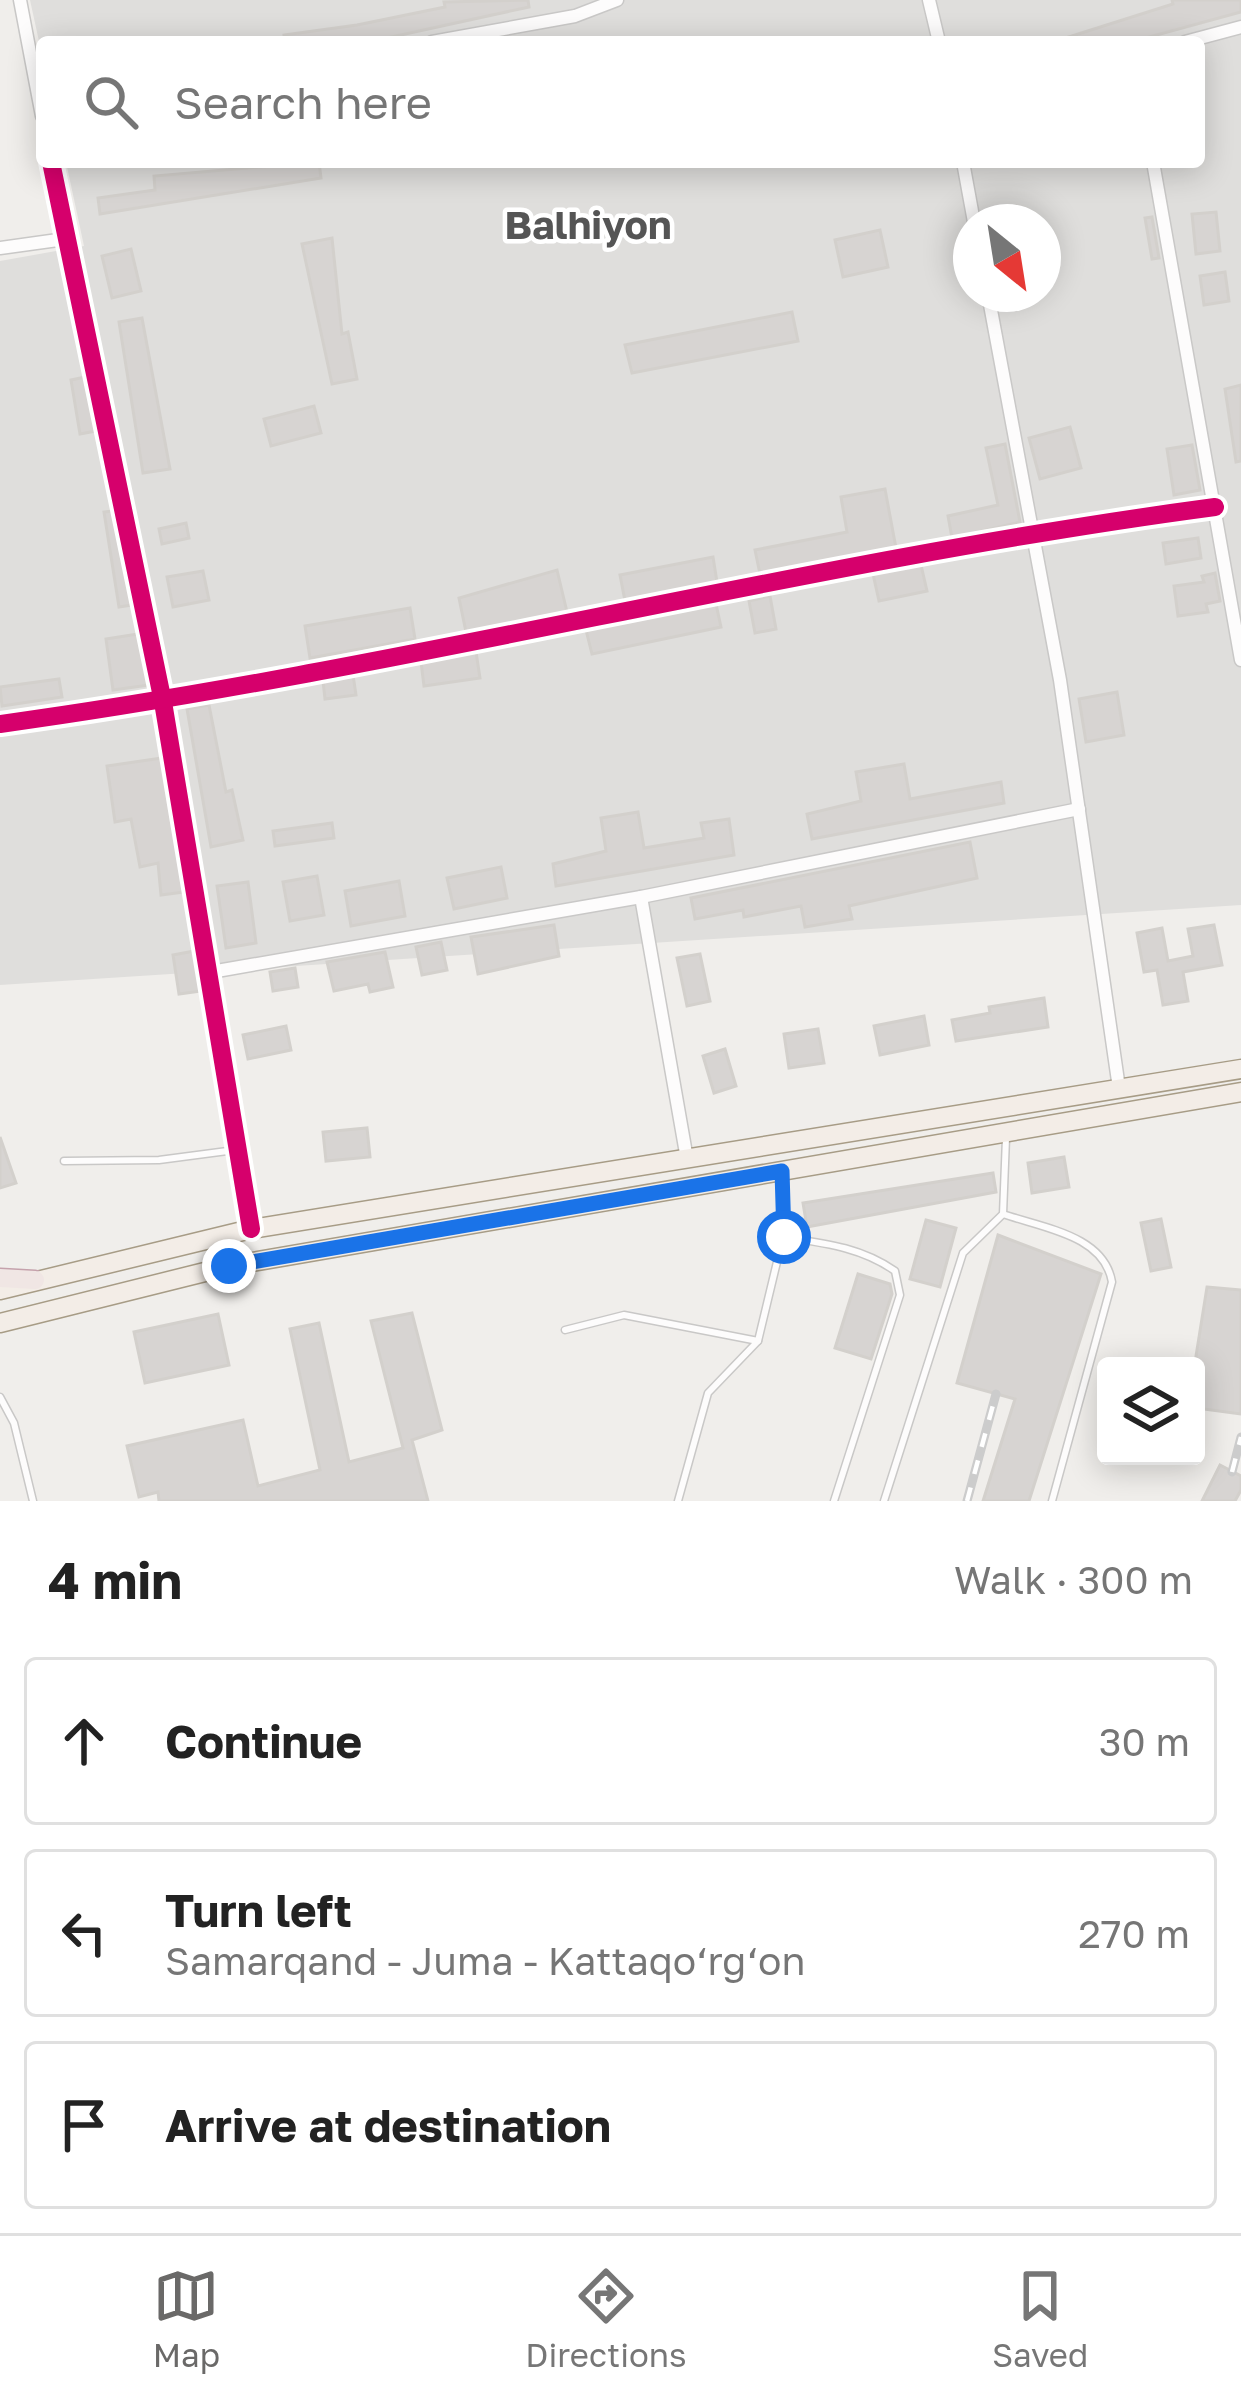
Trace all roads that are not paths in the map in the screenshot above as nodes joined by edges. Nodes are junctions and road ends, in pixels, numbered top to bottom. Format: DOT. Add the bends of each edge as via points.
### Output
graph roads {
  1 [pos="20,0"];
  2 [pos="617,0"];
  3 [pos="929,0"];
  4 [pos="1241,27"];
  5 [pos="465,36"];
  6 [pos="938,36"];
  7 [pos="1205,37"];
  8 [pos="36,83"];
  9 [pos="52,168"];
  10 [pos="964,168"];
  11 [pos="1154,168"];
  12 [pos="971,204"];
  13 [pos="65,238"];
  14 [pos="0,248"];
  15 [pos="991,312"];
  16 [pos="1214,507"];
  17 [pos="1032,531"];
  18 [pos="1241,660"];
  19 [pos="163,702"];
  20 [pos="0,724"];
  21 [pos="1079,809"];
  22 [pos="641,897"];
  23 [pos="211,972"];
  24 [pos="1241,1069"];
  25 [pos="1119,1088"];
  26 [pos="1241,1092"];
  27 [pos="1006,1134"];
  28 [pos="239,1150"];
  29 [pos="687,1159"];
  30 [pos="64,1161"];
  31 [pos="782,1171"];
  32 [pos="1003,1214"];
  33 [pos="251,1229"];
  34 [pos="784,1237"];
  35 [pos="0,1278"];
  36 [pos="35,1280"];
  37 [pos="0,1290"];
  38 [pos="0,1323"];
  39 [pos="566,1330"];
  40 [pos="758,1341"];
  41 [pos="0,1397"];
  42 [pos="33,1501"];
  43 [pos="678,1501"];
  44 [pos="834,1501"];
  45 [pos="884,1501"];
  46 [pos="1052,1501"];
  1 -- 8 [label="street"];
  2 -- 5 [label="street"];
  3 -- 6 [label="street"];
  4 -- 7 [label="street"];
  9 -- 13 [label="street"];
  10 -- 12 [label="street"];
  11 -- 16 [label="street"];
  13 -- 14 [label="street"];
  13 -- 19 [label="street"];
  15 -- 17 [label="street"];
  16 -- 17 [label="street"];
  16 -- 18 [label="street"];
  17 -- 19 [label="street"];
  17 -- 21 [label="street"];
  19 -- 20 [label="street"];
  19 -- 23 [label="street"];
  21 -- 22 [label="street"];
  21 -- 25 [label="street"];
  22 -- 23 [label="street"];
  22 -- 29 [label="street"];
  23 -- 28 [label="street"];
  24 -- 25 [label="main road"];
  25 -- 29 [label="main road"];
  26 -- 27 [label="main road"];
  27 -- 31 [label="main road"];
  27 -- 32 [label="lane"];
  28 -- 30 [label="lane"];
  28 -- 33 [label="street"];
  29 -- 33 [label="main road"];
  31 -- 34 [label="lane"];
  31 -- 38 [label="main road" via="229,1266"];
  32 -- 45 [label="lane" via="963,1252"];
  32 -- 46 [label="lane" via="1093,1246 1109,1264 1112,1282"];
  33 -- 36 [label="main road"];
  34 -- 40 [label="lane"];
  34 -- 44 [label="lane" via="853,1248 880,1261 895,1271 900,1295"];
  35 -- 36 [label="highway"];
  36 -- 37 [label="main road"];
  39 -- 40 [label="lane" via="624,1315"];
  40 -- 43 [label="lane" via="708,1393"];
  41 -- 42 [label="lane"];
}
